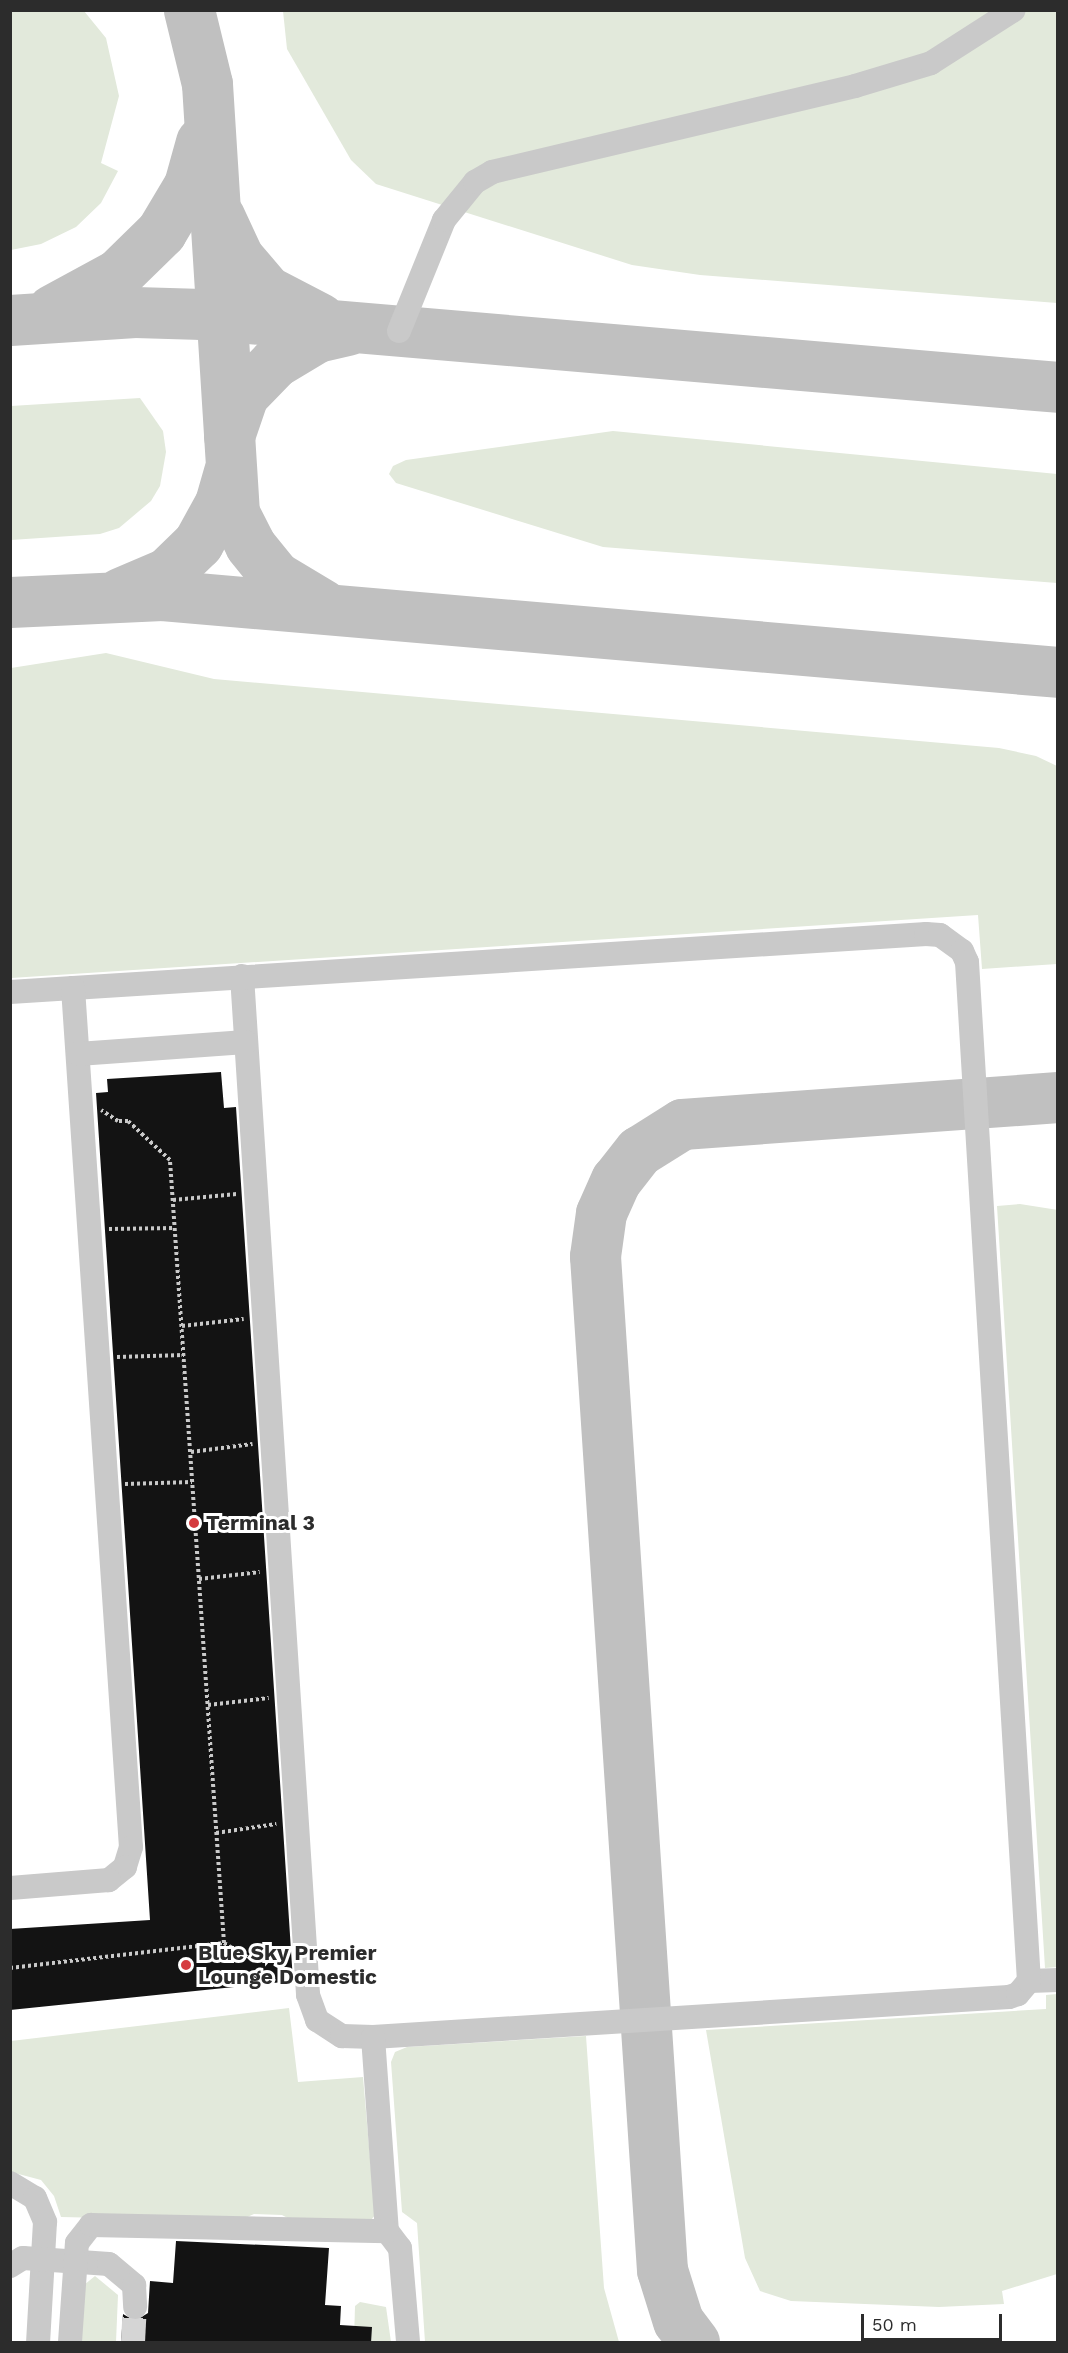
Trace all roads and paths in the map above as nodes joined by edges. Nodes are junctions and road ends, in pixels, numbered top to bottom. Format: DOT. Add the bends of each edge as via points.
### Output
graph roads {
  1 [pos="1014,10"];
  2 [pos="399,331"];
  3 [pos="242,976"];
  4 [pos="73,988"];
  5 [pos="10,992"];
  6 [pos="246,1042"];
  7 [pos="78,1054"];
  8 [pos="97,1108"];
  9 [pos="243,1192"];
  10 [pos="173,1200"];
  11 [pos="105,1228"];
  12 [pos="175,1228"];
  13 [pos="251,1318"];
  14 [pos="182,1326"];
  15 [pos="184,1355"];
  16 [pos="113,1357"];
  17 [pos="258,1444"];
  18 [pos="190,1452"];
  19 [pos="193,1482"];
  20 [pos="121,1484"];
  21 [pos="267,1571"];
  22 [pos="199,1579"];
  23 [pos="275,1698"];
  24 [pos="208,1705"];
  25 [pos="283,1824"];
  26 [pos="216,1833"];
  27 [pos="10,1888"];
  28 [pos="224,1943"];
  29 [pos="290,1955"];
  30 [pos="10,1968"];
  31 [pos="1058,1980"];
  32 [pos="1029,1981"];
  33 [pos="372,2037"];
  34 [pos="10,2183"];
  35 [pos="387,2231"];
  36 [pos="43,2260"];
  37 [pos="76,2261"];
  38 [pos="10,2266"];
  39 [pos="135,2307"];
  40 [pos="38,2343"];
  41 [pos="70,2343"];
  42 [pos="408,2343"];
  1 -- 2 [label="lane" via="931,63 866,83 492,172 475,182 444,220"];
  3 -- 4 [label="lane"];
  3 -- 6 [label="lane"];
  3 -- 32 [label="lane" via="926,934 940,935 962,951 967,962"];
  4 -- 5 [label="lane"];
  4 -- 7 [label="lane"];
  6 -- 7 [label="lane"];
  6 -- 33 [label="lane" via="308,1995 311,2010 328,2030 342,2036"];
  7 -- 27 [label="lane" via="130,1857 109,1880"];
  8 -- 10 [label="path" via="118,1121 128,1120 171,1160"];
  9 -- 10 [label="path"];
  10 -- 12 [label="path"];
  11 -- 12 [label="path"];
  12 -- 14 [label="path"];
  13 -- 14 [label="path"];
  14 -- 15 [label="path"];
  15 -- 16 [label="path"];
  15 -- 18 [label="path"];
  17 -- 18 [label="path"];
  18 -- 19 [label="path"];
  19 -- 20 [label="path"];
  19 -- 22 [label="path"];
  21 -- 22 [label="path"];
  22 -- 24 [label="path"];
  23 -- 24 [label="path"];
  24 -- 26 [label="path"];
  25 -- 26 [label="path"];
  26 -- 28 [label="path"];
  28 -- 29 [label="path" via="249,1958"];
  28 -- 30 [label="path"];
  31 -- 32 [label="lane"];
  32 -- 33 [label="lane" via="1009,1996"];
  33 -- 35 [label="lane"];
  34 -- 36 [label="lane" via="26,2189 41,2205"];
  35 -- 37 [label="lane" via="99,2224 80,2235"];
  35 -- 42 [label="lane" via="400,2248"];
  36 -- 37 [label="lane"];
  36 -- 38 [label="lane" via="23,2258"];
  36 -- 40 [label="lane"];
  37 -- 39 [label="lane" via="116,2268 134,2285"];
  37 -- 41 [label="lane"];
}
